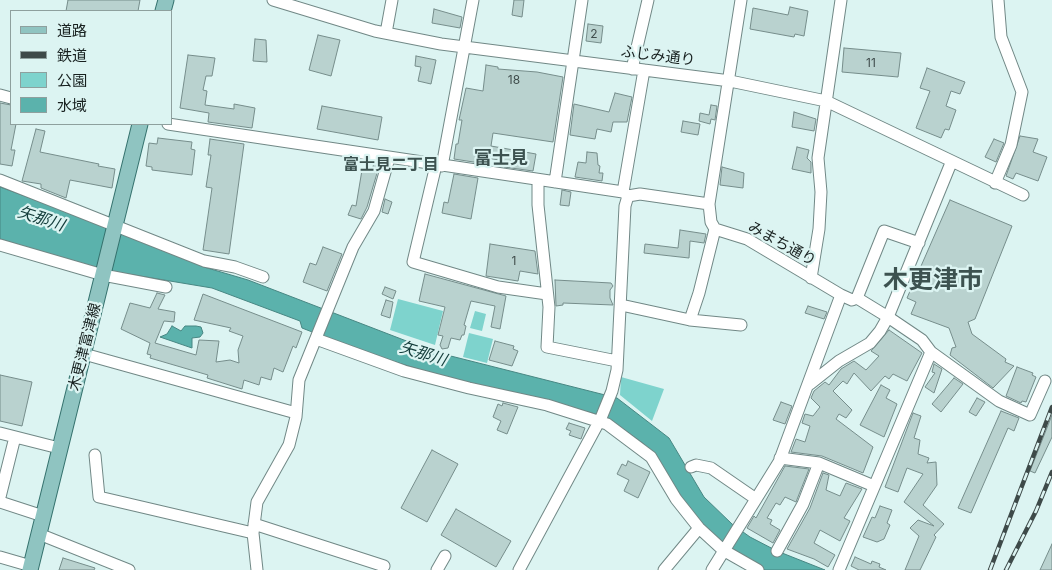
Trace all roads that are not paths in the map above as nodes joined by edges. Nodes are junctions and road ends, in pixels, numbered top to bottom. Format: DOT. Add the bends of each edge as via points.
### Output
graph roads {
  1 [pos="273,0"];
  2 [pos="392,0"];
  3 [pos="473,0"];
  4 [pos="582,0"];
  5 [pos="648,0"];
  6 [pos="741,0"];
  7 [pos="841,0"];
  8 [pos="998,0"];
  9 [pos="386,33"];
  10 [pos="465,47"];
  11 [pos="573,61"];
  12 [pos="632,69"];
  13 [pos="644,70"];
  14 [pos="730,81"];
  15 [pos="826,101"];
  16 [pos="140,125"];
  17 [pos="172,125"];
  18 [pos="389,158"];
  19 [pos="952,163"];
  20 [pos="439,166"];
  21 [pos="0,180"];
  22 [pos="538,180"];
  23 [pos="555,182"];
  24 [pos="995,183"];
  25 [pos="625,194"];
  26 [pos="1022,195"];
  27 [pos="709,204"];
  28 [pos="115,224"];
  29 [pos="715,229"];
  30 [pos="919,243"];
  31 [pos="0,245"];
  32 [pos="103,275"];
  33 [pos="263,277"];
  34 [pos="811,278"];
  35 [pos="166,287"];
  36 [pos="547,294"];
  37 [pos="841,295"];
  38 [pos="857,298"];
  39 [pos="621,305"];
  40 [pos="888,317"];
  41 [pos="690,320"];
  42 [pos="741,325"];
  43 [pos="316,338"];
  44 [pos="931,352"];
  45 [pos="84,354"];
  46 [pos="618,361"];
  47 [pos="1045,382"];
  48 [pos="809,385"];
  49 [pos="296,413"];
  50 [pos="600,419"];
  51 [pos="0,433"];
  52 [pos="15,437"];
  53 [pos="59,448"];
  54 [pos="95,456"];
  55 [pos="780,458"];
  56 [pos="819,463"];
  57 [pos="691,467"];
  58 [pos="874,486"];
  59 [pos="0,497"];
  60 [pos="756,499"];
  61 [pos="0,502"];
  62 [pos="43,516"];
  63 [pos="253,528"];
  64 [pos="699,528"];
  65 [pos="39,534"];
  66 [pos="723,550"];
  67 [pos="777,551"];
  68 [pos="446,556"];
  69 [pos="0,557"];
  70 [pos="384,566"];
  71 [pos="30,568"];
  72 [pos="129,570"];
  73 [pos="257,570"];
  74 [pos="437,570"];
  75 [pos="519,570"];
  76 [pos="664,570"];
  77 [pos="712,570"];
  78 [pos="758,570"];
  79 [pos="839,570"];
  1 -- 9 [label="street, ふじみ通り"];
  2 -- 9 [label="street"];
  3 -- 10 [label="street"];
  4 -- 11 [label="street"];
  5 -- 12 [label="street"];
  6 -- 14 [label="street"];
  7 -- 15 [label="street"];
  8 -- 24 [label="street" via="1001,37 1022,92 1011,145"];
  9 -- 10 [label="street, ふじみ通り"];
  10 -- 11 [label="street, ふじみ通り"];
  10 -- 20 [label="street"];
  11 -- 12 [label="street, ふじみ通り"];
  11 -- 23 [label="street"];
  12 -- 13 [label="street, ふじみ通り"];
  13 -- 14 [label="street, ふじみ通り"];
  13 -- 25 [label="street"];
  14 -- 15 [label="street, ふじみ通り"];
  14 -- 27 [label="street"];
  15 -- 19 [label="street, ふじみ通り"];
  15 -- 34 [label="street" via="818,158 821,192 819,229"];
  16 -- 28 [label="main road, 木更津富津線"];
  17 -- 18 [label="street"];
  18 -- 20 [label="street"];
  18 -- 43 [label="street" via="374,210 353,247"];
  19 -- 24 [label="street, ふじみ通り"];
  19 -- 30 [label="street"];
  20 -- 22 [label="street"];
  20 -- 36 [label="street" via="414,262 498,287"];
  21 -- 28 [label="street"];
  22 -- 23 [label="street"];
  22 -- 36 [label="street"];
  23 -- 25 [label="street"];
  24 -- 26 [label="street, ふじみ通り"];
  25 -- 27 [label="street"];
  25 -- 39 [label="street"];
  27 -- 29 [label="street" via="710,222"];
  28 -- 32 [label="main road, 木更津富津線"];
  28 -- 33 [label="street" via="204,260"];
  29 -- 34 [label="street, みまち通り" via="747,239"];
  29 -- 41 [label="street"];
  30 -- 38 [label="street" via="884,231"];
  30 -- 40 [label="street"];
  31 -- 32 [label="street"];
  32 -- 35 [label="street"];
  32 -- 45 [label="main road, 木更津富津線"];
  34 -- 37 [label="street, みまち通り"];
  36 -- 46 [label="street" via="547,347"];
  37 -- 38 [label="street, みまち通り" via="852,300"];
  37 -- 48 [label="street"];
  38 -- 40 [label="street"];
  39 -- 41 [label="street"];
  39 -- 46 [label="street"];
  40 -- 44 [label="street" via="922,340"];
  40 -- 48 [label="street" via="870,343 839,361"];
  41 -- 42 [label="street"];
  43 -- 49 [label="street" via="299,380"];
  43 -- 50 [label="street" via="413,374"];
  44 -- 47 [label="street" via="999,401 1030,415"];
  44 -- 58 [label="street"];
  45 -- 49 [label="street"];
  45 -- 53 [label="main road, 木更津富津線"];
  46 -- 50 [label="street" via="612,391"];
  48 -- 55 [label="street"];
  49 -- 63 [label="street" via="289,445 257,502"];
  50 -- 64 [label="street" via="651,457 676,499"];
  50 -- 75 [label="street"];
  51 -- 52 [label="street"];
  52 -- 53 [label="street"];
  52 -- 59 [label="street"];
  53 -- 62 [label="main road, 木更津富津線"];
  54 -- 63 [label="street" via="99,497"];
  55 -- 56 [label="street"];
  55 -- 60 [label="street"];
  56 -- 58 [label="street"];
  56 -- 67 [label="street" via="803,504"];
  57 -- 60 [label="street" via="696,464 711,468"];
  58 -- 79 [label="street"];
  60 -- 66 [label="street"];
  61 -- 62 [label="street"];
  62 -- 65 [label="main road, 木更津富津線"];
  63 -- 70 [label="street"];
  63 -- 73 [label="street"];
  64 -- 66 [label="street"];
  64 -- 76 [label="street"];
  65 -- 71 [label="main road, 木更津富津線"];
  65 -- 72 [label="street"];
  66 -- 77 [label="street"];
  66 -- 78 [label="street"];
  68 -- 74 [label="street"];
  69 -- 71 [label="street"];
}
